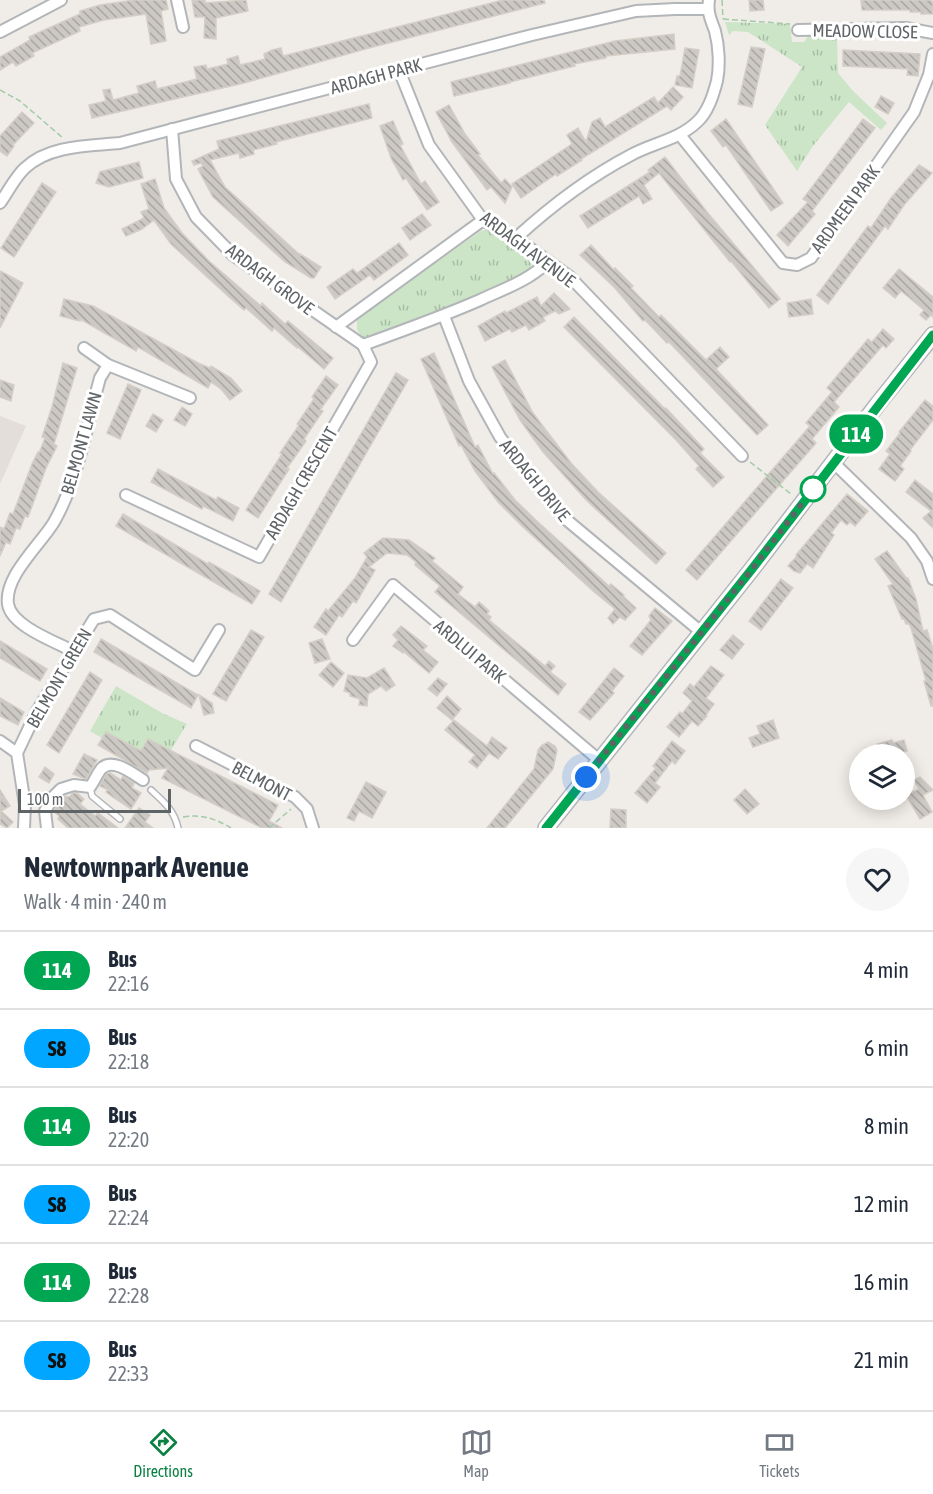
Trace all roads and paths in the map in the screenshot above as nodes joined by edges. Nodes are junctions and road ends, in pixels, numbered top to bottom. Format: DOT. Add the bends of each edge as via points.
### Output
graph roads {
  1 [pos="61,0"];
  2 [pos="177,0"];
  3 [pos="722,0"];
  4 [pos="709,9"];
  5 [pos="723,20"];
  6 [pos="183,27"];
  7 [pos="798,30"];
  8 [pos="0,33"];
  9 [pos="933,33"];
  10 [pos="933,54"];
  11 [pos="399,70"];
  12 [pos="0,90"];
  13 [pos="172,129"];
  14 [pos="680,135"];
  15 [pos="72,148"];
  16 [pos="0,203"];
  17 [pos="483,220"];
  18 [pos="516,238"];
  19 [pos="548,262"];
  20 [pos="444,316"];
  21 [pos="336,327"];
  22 [pos="932,339"];
  23 [pos="363,345"];
  24 [pos="84,348"];
  25 [pos="108,365"];
  26 [pos="190,398"];
  27 [pos="742,456"];
  28 [pos="834,463"];
  29 [pos="126,495"];
  30 [pos="802,502"];
  31 [pos="933,579"];
  32 [pos="219,630"];
  33 [pos="700,632"];
  34 [pos="352,640"];
  35 [pos="73,651"];
  36 [pos="0,741"];
  37 [pos="196,746"];
  38 [pos="17,753"];
  39 [pos="599,760"];
  40 [pos="143,780"];
  41 [pos="90,787"];
  42 [pos="151,790"];
  43 [pos="299,801"];
  44 [pos="176,818"];
  45 [pos="120,819"];
  46 [pos="24,828"];
  47 [pos="48,828"];
  48 [pos="178,828"];
  49 [pos="231,828"];
  50 [pos="269,828"];
  51 [pos="313,828"];
  52 [pos="546,828"];
  1 -- 8 [label="street"];
  2 -- 6 [label="street"];
  3 -- 5 [label="path"];
  4 -- 5 [label="path"];
  4 -- 11 [label="street, ARDAGH PARK" via="636,12"];
  4 -- 14 [label="street" via="719,58 717,80 709,106 699,121"];
  5 -- 7 [label="path" via="788,22"];
  7 -- 9 [label="street, MEADOW CLOSE" via="906,28"];
  10 -- 14 [label="street, ARDMEEN PARK" via="914,112 811,258 797,265 783,262"];
  11 -- 13 [label="street, ARDAGH PARK"];
  11 -- 17 [label="street, ARDAGH AVENUE" via="429,145"];
  12 -- 15 [label="path" via="20,101"];
  13 -- 15 [label="street, ARDAGH PARK" via="120,143"];
  13 -- 21 [label="street, ARDAGH GROVE" via="176,179 195,217 233,255"];
  14 -- 18 [label="street" via="632,154 552,205"];
  15 -- 16 [label="street, ARDAGH PARK" via="46,154 24,168"];
  17 -- 18 [label="street, ARDAGH AVENUE"];
  17 -- 21 [label="street"];
  18 -- 19 [label="street, ARDAGH AVENUE"];
  19 -- 20 [label="street" via="531,277"];
  19 -- 27 [label="street, ARDAGH AVENUE" via="570,277"];
  20 -- 23 [label="street"];
  20 -- 33 [label="street, ARDAGH DRIVE" via="470,381 500,437 562,516"];
  21 -- 23 [label="street, ARDAGH GROVE"];
  22 -- 28 [label="main road"];
  23 -- 29 [label="street, ARDAGH CRESCENT" via="371,362 259,556"];
  24 -- 25 [label="street"];
  25 -- 26 [label="street"];
  25 -- 35 [label="street, BELMONT LAWN" via="100,378 69,491 54,523 21,567 8,603 21,624"];
  27 -- 30 [label="path"];
  28 -- 30 [label="main road"];
  28 -- 31 [label="street" via="911,538 927,561"];
  30 -- 33 [label="main road"];
  32 -- 35 [label="street, BELMONT GREEN" via="195,670 111,615 94,620"];
  33 -- 39 [label="main road"];
  34 -- 39 [label="street, ARDLUI PARK" via="393,585"];
  35 -- 38 [label="street, BELMONT GREEN"];
  36 -- 38 [label="street"];
  37 -- 43 [label="street, BELMONT"];
  38 -- 46 [label="street" via="25,805"];
  39 -- 52 [label="main road"];
  40 -- 41 [label="street" via="110,765 102,768"];
  41 -- 45 [label="lane" via="92,796"];
  41 -- 47 [label="street" via="74,784 61,789 45,811"];
  42 -- 44 [label="lane"];
  43 -- 50 [label="path"];
  43 -- 51 [label="street, BELMONT" via="307,809"];
  44 -- 48 [label="lane"];
  44 -- 49 [label="path" via="196,814"];
}
